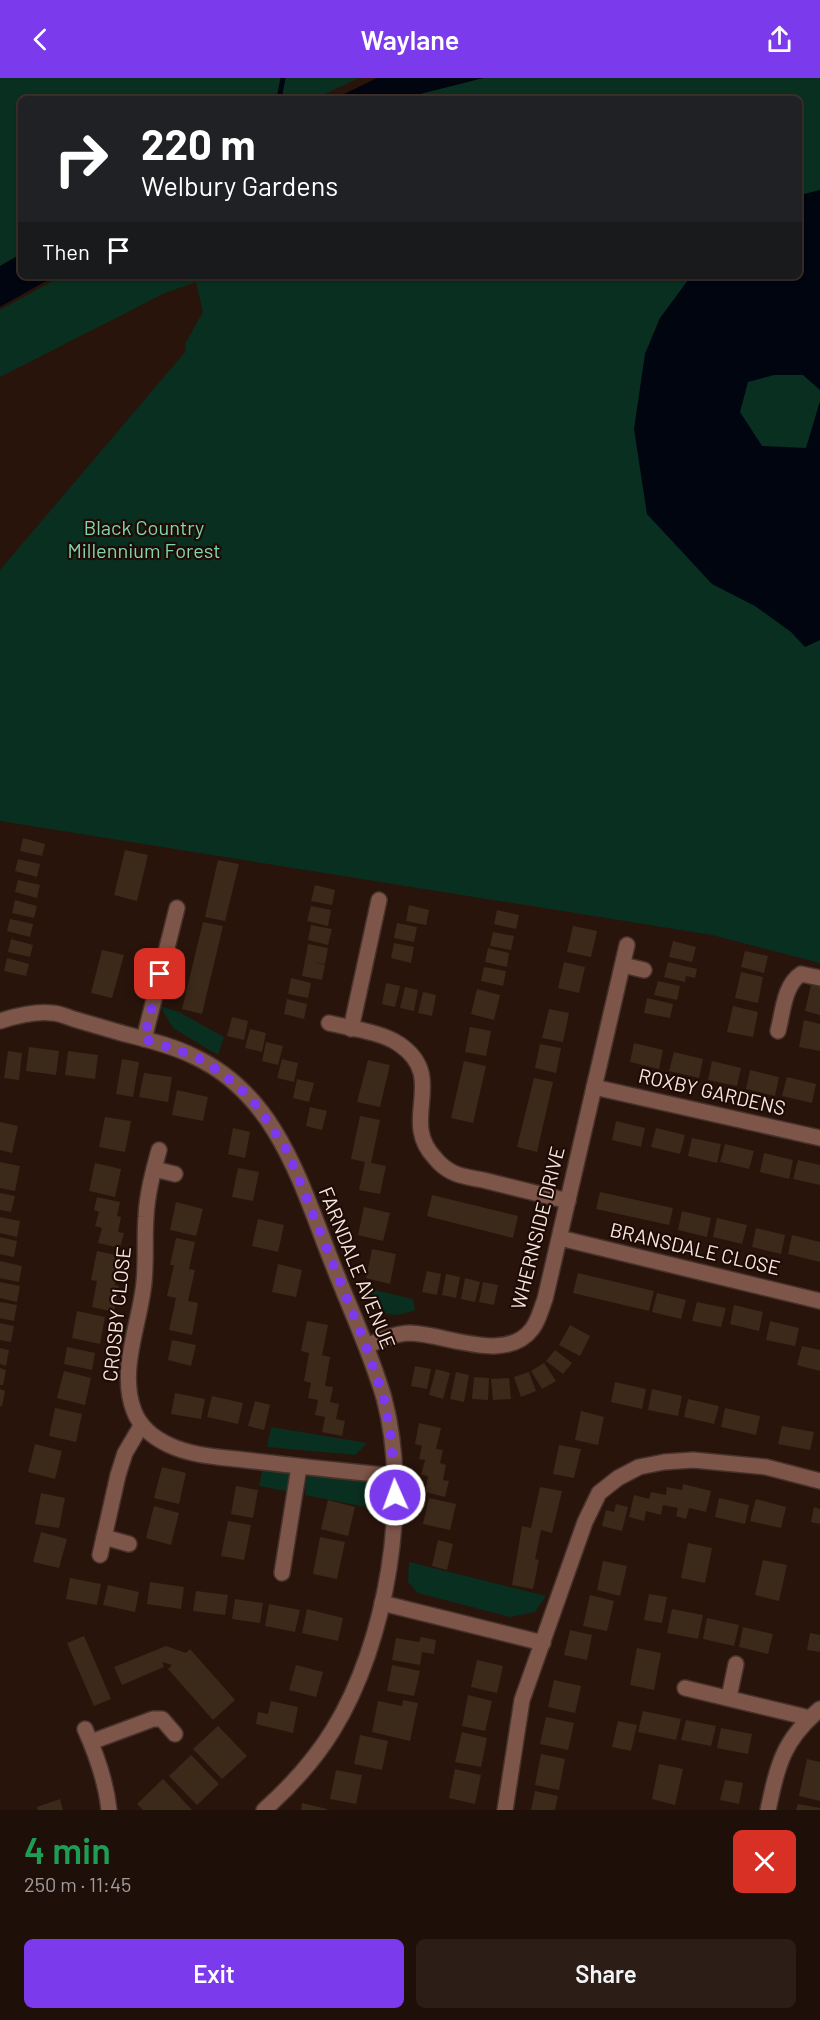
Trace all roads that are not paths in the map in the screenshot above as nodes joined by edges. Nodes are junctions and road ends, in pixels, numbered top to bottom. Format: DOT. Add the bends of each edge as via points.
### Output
graph roads {
  1 [pos="379,900"];
  2 [pos="177,908"];
  3 [pos="627,945"];
  4 [pos="623,965"];
  5 [pos="644,970"];
  6 [pos="820,978"];
  7 [pos="0,1021"];
  8 [pos="329,1023"];
  9 [pos="351,1029"];
  10 [pos="778,1030"];
  11 [pos="144,1039"];
  12 [pos="594,1087"];
  13 [pos="820,1138"];
  14 [pos="159,1150"];
  15 [pos="154,1168"];
  16 [pos="175,1174"];
  17 [pos="568,1201"];
  18 [pos="560,1238"];
  19 [pos="820,1301"];
  20 [pos="366,1346"];
  21 [pos="141,1426"];
  22 [pos="299,1467"];
  23 [pos="394,1476"];
  24 [pos="820,1481"];
  25 [pos="104,1537"];
  26 [pos="129,1544"];
  27 [pos="100,1555"];
  28 [pos="282,1573"];
  29 [pos="382,1603"];
  30 [pos="543,1643"];
  31 [pos="736,1664"];
  32 [pos="685,1688"];
  33 [pos="729,1697"];
  34 [pos="815,1713"];
  35 [pos="175,1734"];
  36 [pos="109,1810"];
  37 [pos="264,1810"];
  38 [pos="505,1810"];
  39 [pos="768,1810"];
  1 -- 9 [label="street"];
  2 -- 11 [label="street"];
  3 -- 4 [label="street, WHERNSIDE DRIVE"];
  4 -- 5 [label="street"];
  4 -- 12 [label="street, WHERNSIDE DRIVE"];
  6 -- 10 [label="street" via="801,974 793,979"];
  7 -- 11 [label="street, FARNDALE AVENUE" via="19,1015 53,1013"];
  8 -- 9 [label="street"];
  9 -- 17 [label="street" via="398,1043 411,1055 424,1082 420,1133 426,1148 452,1173"];
  11 -- 20 [label="street, FARNDALE AVENUE" via="176,1048 213,1067 239,1087 272,1126 288,1152"];
  12 -- 13 [label="street, ROXBY GARDENS"];
  12 -- 17 [label="street, WHERNSIDE DRIVE"];
  14 -- 15 [label="street, CROSBY CLOSE"];
  15 -- 16 [label="street"];
  15 -- 21 [label="street, CROSBY CLOSE" via="146,1217 144,1288 129,1371 132,1403"];
  17 -- 18 [label="street, WHERNSIDE DRIVE"];
  18 -- 19 [label="street, BRANSDALE CLOSE"];
  18 -- 20 [label="street, WHERNSIDE DRIVE" via="538,1319 521,1339 496,1347 408,1333"];
  20 -- 23 [label="street, FARNDALE AVENUE" via="384,1399"];
  21 -- 22 [label="street" via="170,1446 198,1454"];
  21 -- 25 [label="street" via="125,1453"];
  22 -- 23 [label="street"];
  22 -- 28 [label="street"];
  23 -- 29 [label="street, FARNDALE AVENUE" via="395,1514"];
  24 -- 30 [label="street" via="766,1467 693,1460 639,1467 618,1478 599,1493 591,1506"];
  25 -- 26 [label="street"];
  25 -- 27 [label="street"];
  29 -- 30 [label="street"];
  29 -- 37 [label="street, FARNDALE AVENUE" via="362,1671 334,1729 293,1783"];
  30 -- 38 [label="street" via="522,1700"];
  31 -- 33 [label="street"];
  32 -- 33 [label="street"];
  33 -- 34 [label="street"];
  34 -- 39 [label="street" via="785,1749"];
  35 -- 36 [label="street" via="162,1719 153,1719 88,1736 104,1777"];
}
